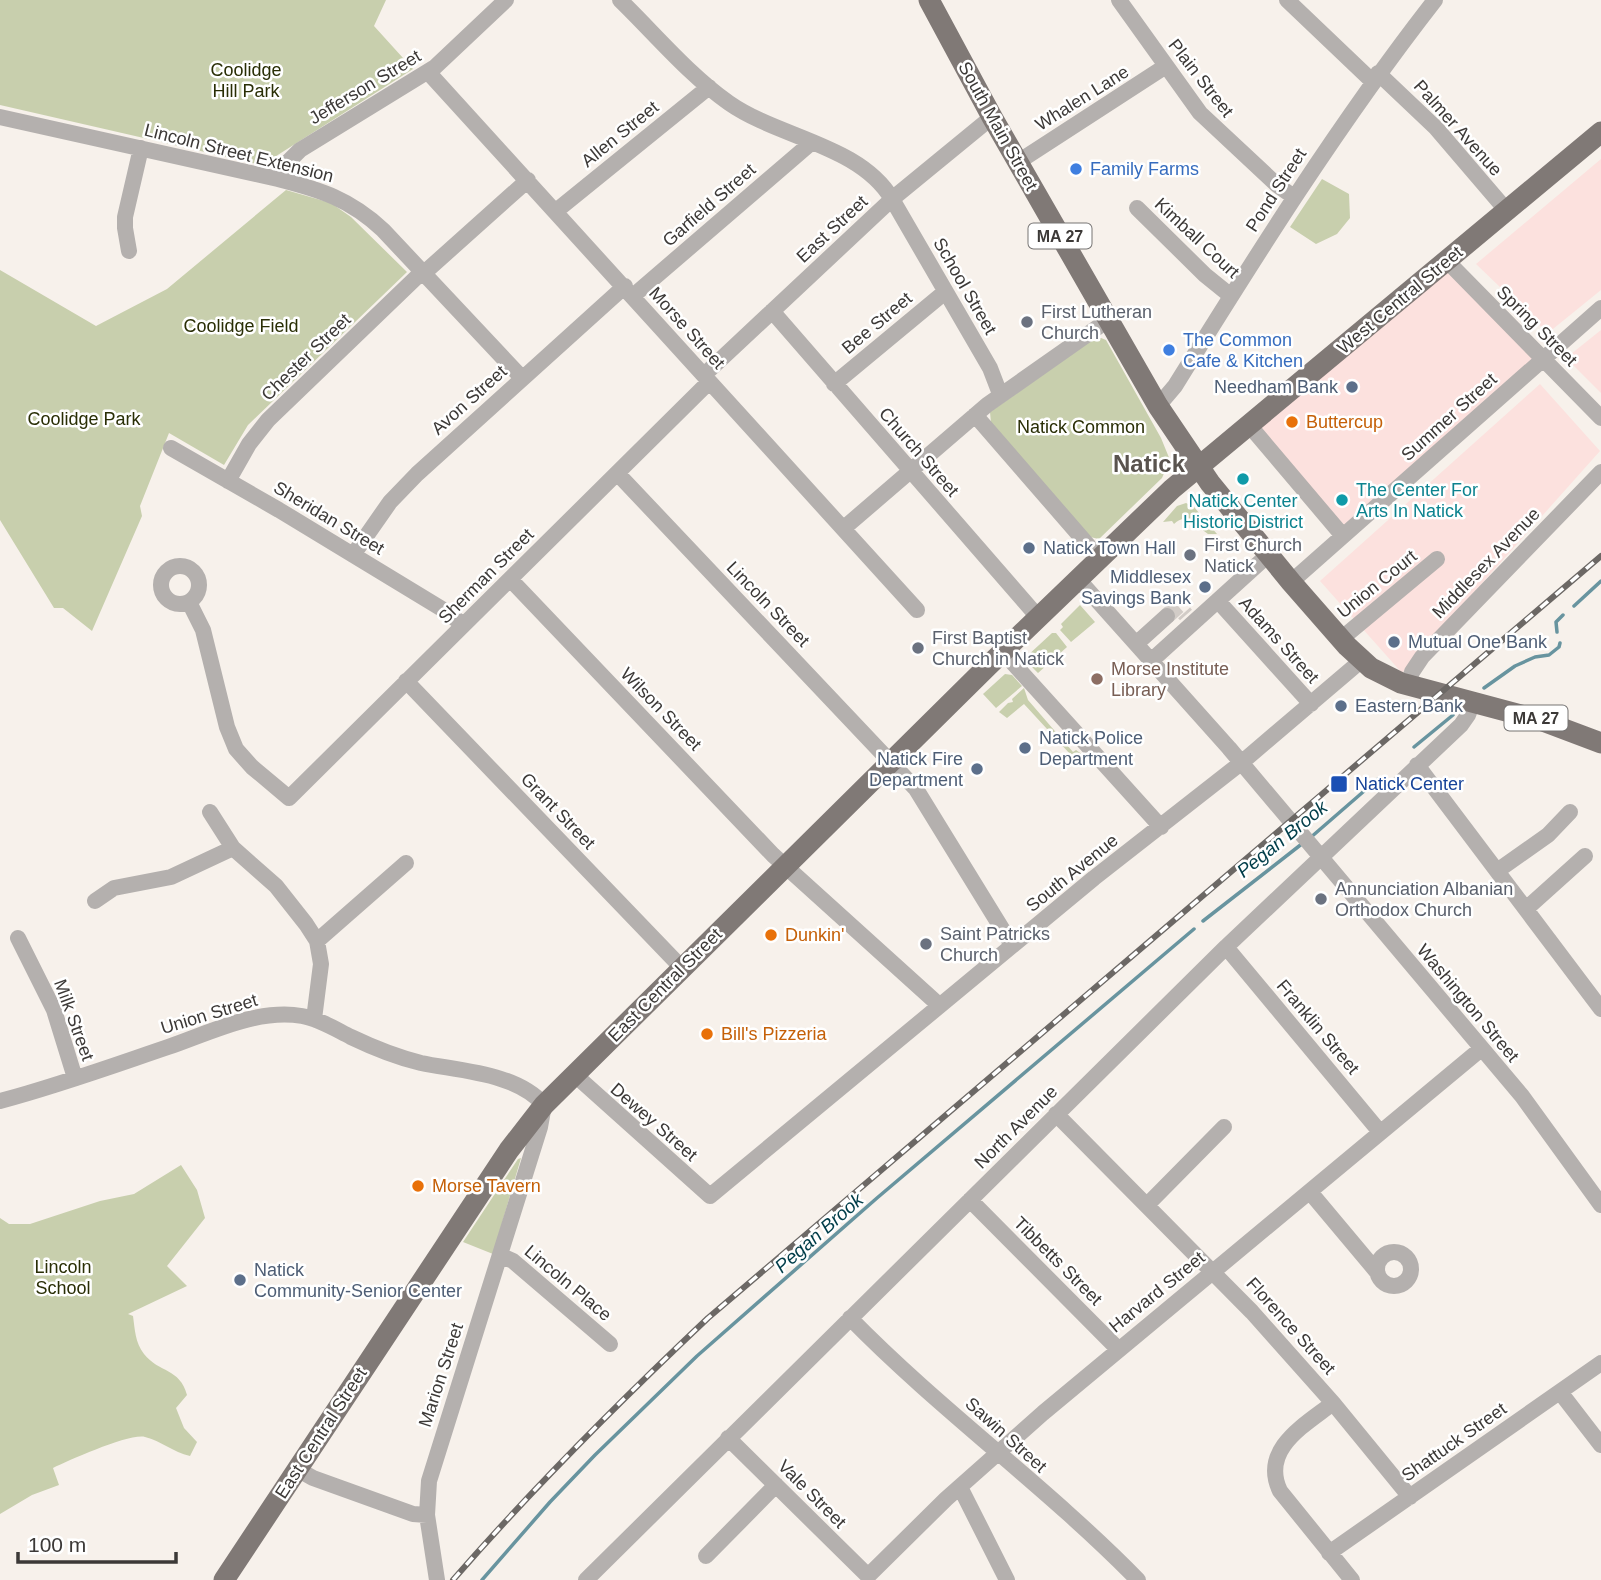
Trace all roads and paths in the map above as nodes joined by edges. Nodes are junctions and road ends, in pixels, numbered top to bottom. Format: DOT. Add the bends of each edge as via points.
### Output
graph roads {
  1 [pos="506,0"];
  2 [pos="929,0"];
  3 [pos="1119,0"];
  4 [pos="1287,0"];
  5 [pos="631,3"];
  6 [pos="1425,4"];
  7 [pos="1166,66"];
  8 [pos="428,72"];
  9 [pos="1375,77"];
  10 [pos="709,87"];
  11 [pos="0,117"];
  12 [pos="992,117"];
  13 [pos="1601,132"];
  14 [pos="811,143"];
  15 [pos="141,148"];
  16 [pos="1018,162"];
  17 [pos="278,179"];
  18 [pos="528,180"];
  19 [pos="1294,197"];
  20 [pos="892,199"];
  21 [pos="1138,208"];
  22 [pos="556,211"];
  23 [pos="1507,211"];
  24 [pos="129,251"];
  25 [pos="1447,261"];
  26 [pos="423,272"];
  27 [pos="629,291"];
  28 [pos="945,292"];
  29 [pos="1231,296"];
  30 [pos="1601,308"];
  31 [pos="772,311"];
  32 [pos="1108,320"];
  33 [pos="1543,359"];
  34 [pos="523,378"];
  35 [pos="707,378"];
  36 [pos="834,384"];
  37 [pos="1000,394"];
  38 [pos="1158,405"];
  39 [pos="975,415"];
  40 [pos="1601,418"];
  41 [pos="1250,425"];
  42 [pos="171,448"];
  43 [pos="1198,467"];
  44 [pos="910,471"];
  45 [pos="1601,472"];
  46 [pos="617,473"];
  47 [pos="228,481"];
  48 [pos="844,528"];
  49 [pos="1343,536"];
  50 [pos="352,555"];
  51 [pos="1268,555"];
  52 [pos="1100,559"];
  53 [pos="1437,559"];
  54 [pos="510,579"];
  55 [pos="1078,579"];
  56 [pos="1291,582"];
  57 [pos="1218,601"];
  58 [pos="189,603"];
  59 [pos="917,610"];
  60 [pos="1167,616"];
  61 [pos="1038,617"];
  62 [pos="464,625"];
  63 [pos="1341,639"];
  64 [pos="1136,644"];
  65 [pos="1003,652"];
  66 [pos="1362,660"];
  67 [pos="1151,661"];
  68 [pos="407,681"];
  69 [pos="1414,687"];
  70 [pos="1470,702"];
  71 [pos="1311,704"];
  72 [pos="1601,743"];
  73 [pos="891,761"];
  74 [pos="1241,763"];
  75 [pos="1417,765"];
  76 [pos="210,812"];
  77 [pos="1570,812"];
  78 [pos="1161,827"];
  79 [pos="233,848"];
  80 [pos="1585,856"];
  81 [pos="1320,858"];
  82 [pos="406,863"];
  83 [pos="785,866"];
  84 [pos="1497,871"];
  85 [pos="95,901"];
  86 [pos="1526,909"];
  87 [pos="18,938"];
  88 [pos="317,941"];
  89 [pos="1012,945"];
  90 [pos="1226,947"];
  91 [pos="682,968"];
  92 [pos="1599,1002"];
  93 [pos="939,1005"];
  94 [pos="314,1019"];
  95 [pos="1481,1049"];
  96 [pos="575,1075"];
  97 [pos="75,1078"];
  98 [pos="0,1101"];
  99 [pos="544,1105"];
  100 [pos="1056,1114"];
  101 [pos="1224,1127"];
  102 [pos="1380,1132"];
  103 [pos="1310,1192"];
  104 [pos="710,1196"];
  105 [pos="970,1200"];
  106 [pos="1147,1205"];
  107 [pos="1601,1205"];
  108 [pos="500,1255"];
  109 [pos="1213,1272"];
  110 [pos="1377,1272"];
  111 [pos="850,1318"];
  112 [pos="610,1344"];
  113 [pos="1118,1349"];
  114 [pos="1601,1363"];
  115 [pos="1560,1392"];
  116 [pos="1333,1403"];
  117 [pos="728,1438"];
  118 [pos="1601,1445"];
  119 [pos="997,1453"];
  120 [pos="297,1469"];
  121 [pos="776,1485"];
  122 [pos="960,1487"];
  123 [pos="1410,1497"];
  124 [pos="427,1515"];
  125 [pos="1329,1553"];
  126 [pos="706,1556"];
  127 [pos="436,1576"];
  128 [pos="868,1576"];
  129 [pos="224,1580"];
  130 [pos="586,1580"];
  131 [pos="1007,1580"];
  132 [pos="1138,1580"];
  133 [pos="1352,1580"];
  1 -- 8 [label="street, Jefferson Street"];
  2 -- 12 [label="main road, South Main Street / MA 27"];
  3 -- 7 [label="street, Plain Street"];
  4 -- 9 [label="street, Palmer Avenue"];
  5 -- 10 [label="street, School Street"];
  6 -- 9 [label="street, Pond Street"];
  7 -- 16 [label="street, Whalen Lane"];
  7 -- 19 [label="street, Plain Street" via="1210,124"];
  8 -- 17 [label="street, Jefferson Street" via="300,150"];
  8 -- 18 [label="street, Morse Street"];
  9 -- 19 [label="street, Pond Street"];
  9 -- 23 [label="street, Palmer Avenue" via="1436,128"];
  10 -- 14 [label="street, School Street" via="756,119"];
  10 -- 22 [label="street, Allen Street"];
  11 -- 15 [label="street, Lincoln Street Extension"];
  12 -- 16 [label="main road, South Main Street / MA 27"];
  12 -- 20 [label="street, East Street"];
  13 -- 23 [label="main road, West Central Street"];
  14 -- 20 [label="street, School Street" via="867,170"];
  14 -- 27 [label="street, Garfield Street"];
  15 -- 17 [label="street, Lincoln Street Extension"];
  15 -- 24 [label="street" via="125,217"];
  16 -- 32 [label="main road, South Main Street / MA 27"];
  17 -- 26 [label="street, Lincoln Street Extension" via="354,205"];
  18 -- 22 [label="street, Morse Street"];
  18 -- 26 [label="street, Chester Street"];
  19 -- 29 [label="street, Pond Street"];
  20 -- 28 [label="street, School Street"];
  20 -- 31 [label="street, East Street"];
  21 -- 29 [label="street, Kimball Court"];
  22 -- 27 [label="street, Morse Street"];
  23 -- 25 [label="main road, West Central Street"];
  25 -- 33 [label="street, Spring Street"];
  25 -- 41 [label="main road, West Central Street"];
  26 -- 34 [label="street, Lincoln Street Extension"];
  26 -- 47 [label="street, Chester Street" via="268,420"];
  27 -- 34 [label="street, Avon Street"];
  27 -- 35 [label="street, Morse Street"];
  28 -- 36 [label="street, Bee Street"];
  28 -- 37 [label="street, School Street" via="990,368"];
  29 -- 38 [label="street, Pond Street" via="1175,386"];
  30 -- 33 [label="street, Summer Street"];
  31 -- 35 [label="street, East Street"];
  31 -- 36 [label="street, Church Street"];
  32 -- 37 [label="street"];
  32 -- 38 [label="main road, South Main Street / MA 27"];
  33 -- 40 [label="street, Spring Street"];
  33 -- 49 [label="street, Summer Street"];
  34 -- 50 [label="street, Avon Street" via="402,488"];
  35 -- 46 [label="street, Sherman Street"];
  35 -- 48 [label="street, Morse Street"];
  36 -- 44 [label="street, Church Street"];
  37 -- 39 [label="street"];
  38 -- 43 [label="main road, South Main Street / MA 27"];
  39 -- 44 [label="street"];
  39 -- 52 [label="street"];
  41 -- 43 [label="main road, West Central Street"];
  41 -- 49 [label="street"];
  42 -- 47 [label="street, Sheridan Street"];
  43 -- 51 [label="main road, MA 27"];
  43 -- 52 [label="main road, East Central Street"];
  44 -- 48 [label="street"];
  44 -- 61 [label="street, Church Street"];
  45 -- 69 [label="street, Middlesex Avenue" via="1422,657 1415,666"];
  46 -- 54 [label="street, Sherman Street"];
  46 -- 73 [label="street, Lincoln Street"];
  47 -- 50 [label="street, Sheridan Street"];
  48 -- 59 [label="street, Morse Street"];
  49 -- 56 [label="street, Summer Street"];
  50 -- 62 [label="street, Sheridan Street"];
  51 -- 56 [label="main road, MA 27"];
  51 -- 57 [label="street"];
  52 -- 55 [label="main road, East Central Street"];
  53 -- 63 [label="street, Union Court"];
  54 -- 62 [label="street, Sherman Street"];
  54 -- 83 [label="street, Wilson Street"];
  55 -- 61 [label="main road, East Central Street"];
  55 -- 64 [label="street, Washington Street"];
  56 -- 63 [label="main road, MA 27"];
  57 -- 67 [label="street" via="1191,618"];
  57 -- 71 [label="street, Adams Street"];
  58 -- 68 [label="street, Sherman Street" via="203,630 236,749 289,798"];
  60 -- 64 [label="street"];
  61 -- 65 [label="main road, East Central Street"];
  62 -- 68 [label="street, Sherman Street"];
  63 -- 66 [label="main road, MA 27"];
  64 -- 67 [label="street, Washington Street"];
  65 -- 73 [label="main road, East Central Street"];
  65 -- 78 [label="street"];
  66 -- 69 [label="main road, MA 27" via="1381,674"];
  66 -- 71 [label="street, South Avenue"];
  67 -- 74 [label="street, Washington Street"];
  68 -- 91 [label="street, Grant Street"];
  69 -- 70 [label="main road, MA 27"];
  70 -- 72 [label="main road, MA 27" via="1541,720"];
  70 -- 75 [label="street, North Avenue" via="1465,720"];
  71 -- 74 [label="street, South Avenue"];
  73 -- 83 [label="main road, East Central Street"];
  73 -- 89 [label="street, Lincoln Street" via="931,809"];
  74 -- 78 [label="street, South Avenue"];
  74 -- 81 [label="street, Washington Street"];
  75 -- 81 [label="street, North Avenue"];
  75 -- 84 [label="street"];
  76 -- 79 [label="street"];
  77 -- 84 [label="street" via="1548,835"];
  78 -- 89 [label="street, South Avenue"];
  79 -- 85 [label="street" via="171,877 114,888"];
  79 -- 88 [label="street" via="276,886"];
  80 -- 86 [label="street"];
  81 -- 90 [label="street, North Avenue"];
  81 -- 95 [label="street, Washington Street"];
  82 -- 88 [label="street"];
  83 -- 91 [label="main road, East Central Street"];
  83 -- 93 [label="street, Wilson Street"];
  84 -- 86 [label="street"];
  86 -- 92 [label="street"];
  87 -- 97 [label="street, Milk Street" via="54,1010"];
  88 -- 94 [label="street" via="321,964"];
  89 -- 93 [label="street, South Avenue"];
  90 -- 100 [label="street, North Avenue"];
  90 -- 102 [label="street, Franklin Street"];
  91 -- 96 [label="main road, East Central Street"];
  93 -- 104 [label="street, South Avenue"];
  94 -- 97 [label="street, Union Street" via="292,1015 255,1018"];
  94 -- 99 [label="street, Union Street" via="397,1057 512,1082"];
  95 -- 102 [label="street, Harvard Street"];
  95 -- 107 [label="street, Washington Street" via="1547,1128"];
  96 -- 99 [label="main road, East Central Street"];
  96 -- 104 [label="street, Dewey Street"];
  97 -- 98 [label="street, Union Street"];
  99 -- 108 [label="street, Marion Street"];
  99 -- 120 [label="main road, East Central Street" via="509,1150"];
  100 -- 105 [label="street, North Avenue"];
  100 -- 106 [label="street, Florence Street"];
  101 -- 106 [label="street"];
  102 -- 103 [label="street, Harvard Street"];
  103 -- 109 [label="street, Harvard Street"];
  103 -- 110 [label="street"];
  105 -- 111 [label="street, North Avenue"];
  105 -- 113 [label="street, Tibbetts Street"];
  106 -- 109 [label="street, Florence Street"];
  108 -- 112 [label="street, Lincoln Place" via="513,1261"];
  108 -- 124 [label="street, Marion Street" via="435,1460"];
  109 -- 113 [label="street, Harvard Street"];
  109 -- 116 [label="street, Florence Street"];
  111 -- 117 [label="street, North Avenue"];
  111 -- 119 [label="street, Sawin Street"];
  113 -- 119 [label="street, Harvard Street"];
  114 -- 115 [label="street, Shattuck Street"];
  115 -- 118 [label="street"];
  115 -- 123 [label="street, Shattuck Street"];
  116 -- 123 [label="street"];
  116 -- 125 [label="street, Florence Street" via="1281,1447 1274,1473 1280,1491"];
  117 -- 121 [label="street, Vale Street"];
  117 -- 130 [label="street, North Avenue"];
  119 -- 122 [label="street, Harvard Street"];
  119 -- 132 [label="street, Sawin Street"];
  120 -- 124 [label="street" via="413,1514"];
  120 -- 129 [label="main road, East Central Street"];
  121 -- 126 [label="street"];
  121 -- 128 [label="street, Vale Street"];
  122 -- 128 [label="street, Harvard Street"];
  122 -- 131 [label="street"];
  123 -- 125 [label="street, Shattuck Street"];
  124 -- 127 [label="street, Marion Street"];
  125 -- 133 [label="street, Florence Street"];
}
